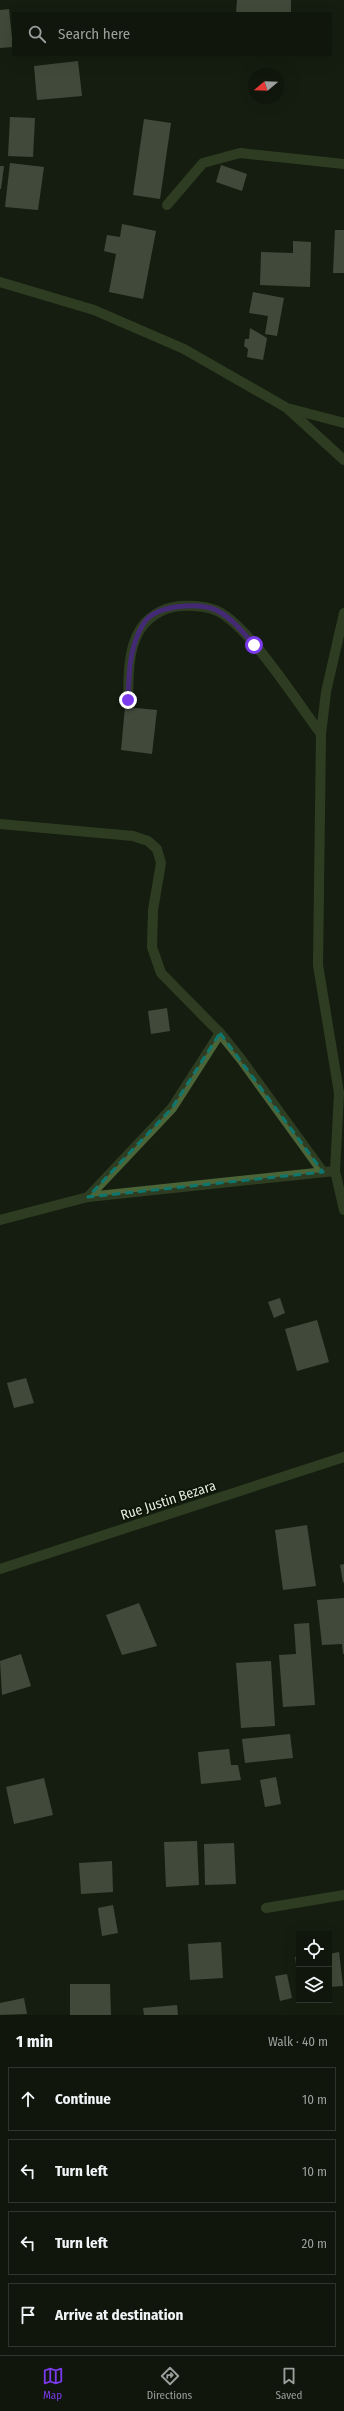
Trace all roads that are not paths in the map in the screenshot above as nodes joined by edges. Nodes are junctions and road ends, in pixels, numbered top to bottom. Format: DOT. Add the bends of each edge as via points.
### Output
graph roads {
  1 [pos="344,164"];
  2 [pos="167,205"];
  3 [pos="0,282"];
  4 [pos="286,408"];
  5 [pos="344,423"];
  6 [pos="344,460"];
  7 [pos="344,613"];
  8 [pos="128,700"];
  9 [pos="321,734"];
  10 [pos="0,824"];
  11 [pos="220,1033"];
  12 [pos="342,1091"];
  13 [pos="335,1171"];
  14 [pos="323,1172"];
  15 [pos="88,1197"];
  16 [pos="344,1210"];
  17 [pos="0,1220"];
  18 [pos="344,1458"];
  19 [pos="0,1569"];
  20 [pos="344,1895"];
  21 [pos="266,1908"];
  1 -- 2 [label="street" via="240,153 204,162"];
  3 -- 4 [label="street" via="94,310 184,349"];
  4 -- 5 [label="street"];
  4 -- 6 [label="street"];
  7 -- 9 [label="street" via="326,692"];
  8 -- 9 [label="street" via="132,650 145,621 169,608 187,606 215,610 232,620 268,660"];
  9 -- 12 [label="street" via="318,965"];
  10 -- 11 [label="street" via="132,836 148,841 157,849 161,863 152,947 161,973"];
  11 -- 14 [label="street"];
  11 -- 15 [label="street" via="172,1108"];
  12 -- 13 [label="street"];
  13 -- 14 [label="street"];
  13 -- 16 [label="street"];
  14 -- 15 [label="street"];
  15 -- 17 [label="street"];
  18 -- 19 [label="street, Rue Justin Bezara"];
  20 -- 21 [label="street"];
}
